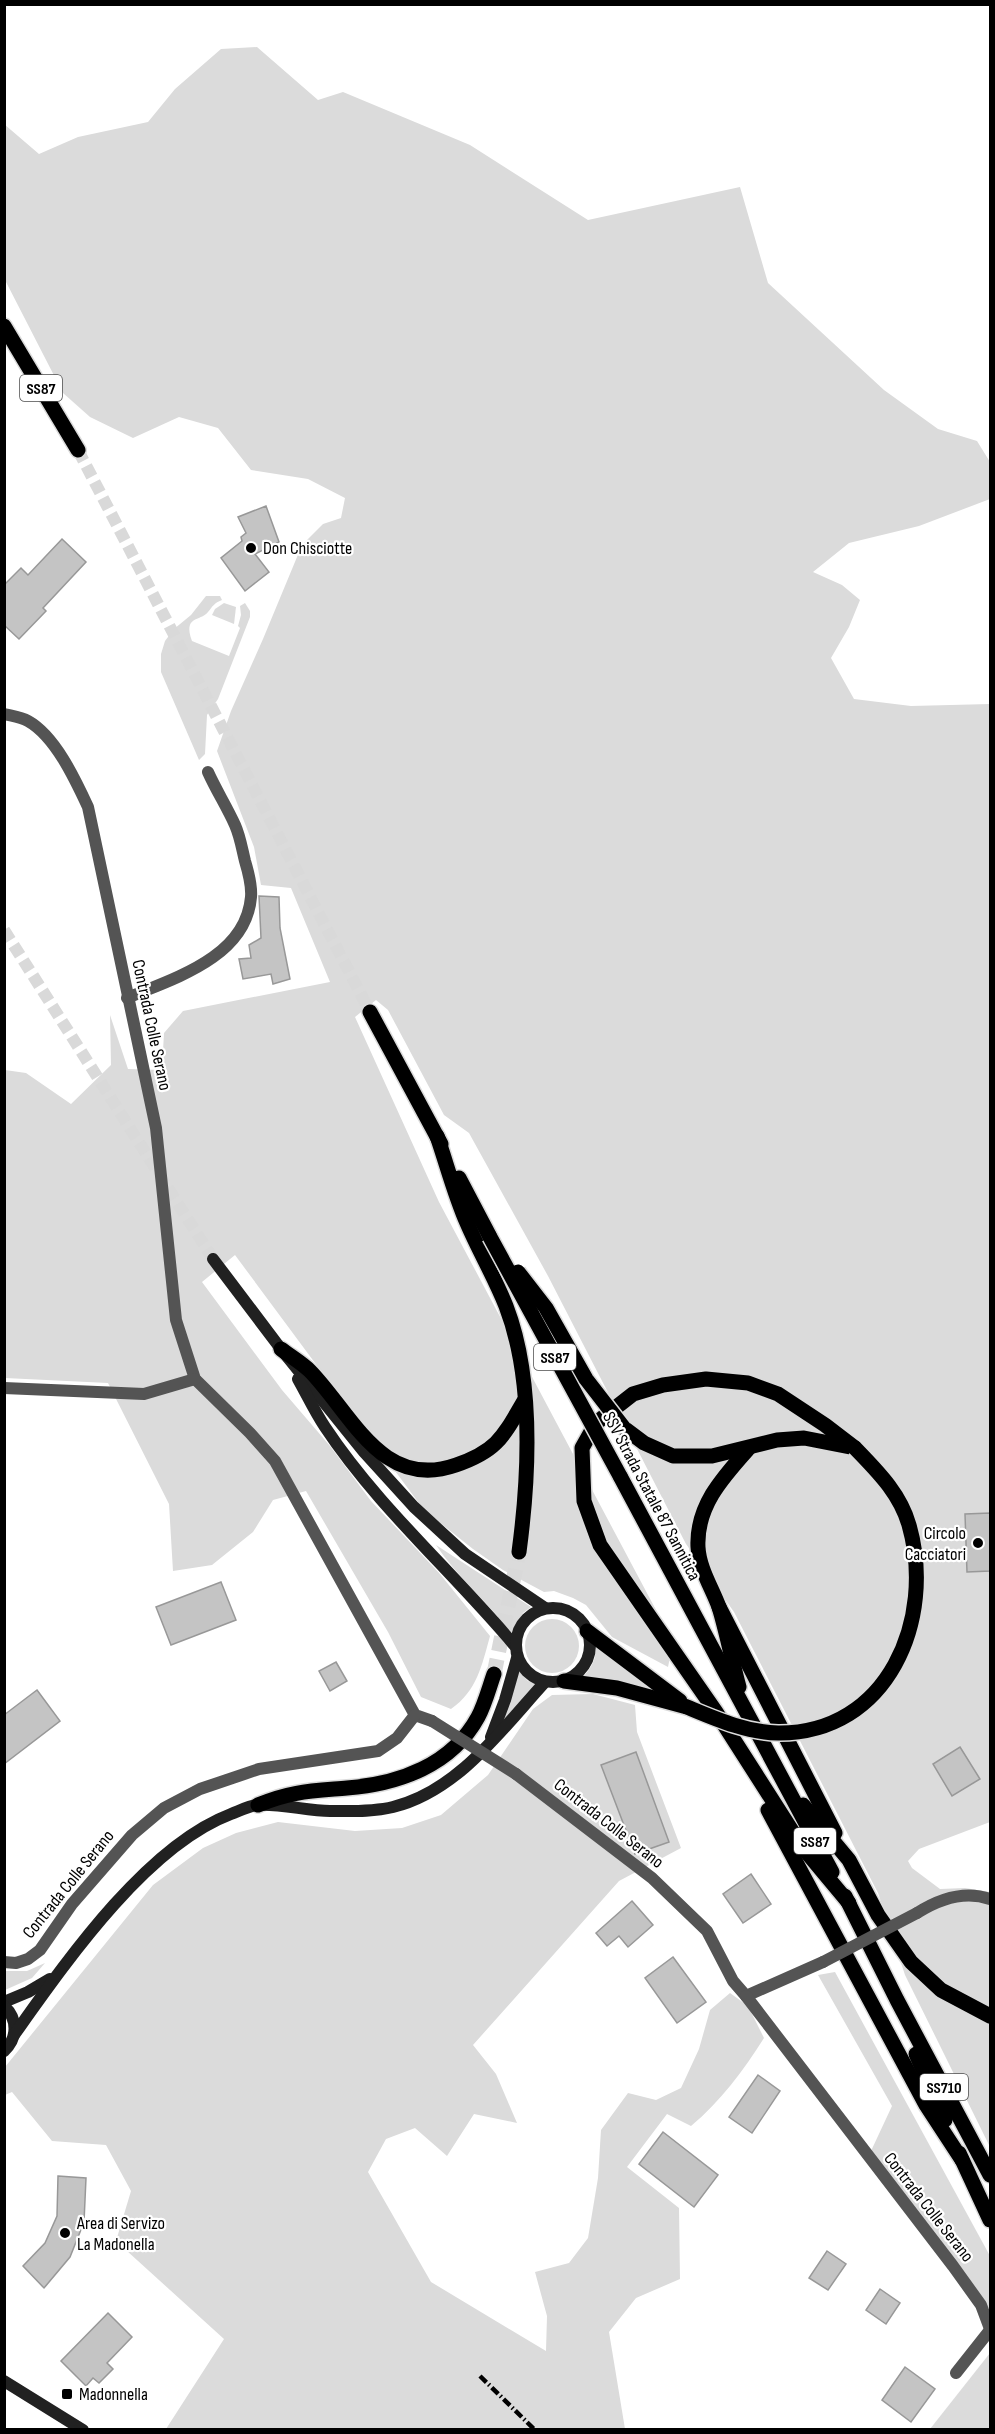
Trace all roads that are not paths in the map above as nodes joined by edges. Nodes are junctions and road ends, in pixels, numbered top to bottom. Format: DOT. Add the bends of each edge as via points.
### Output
graph roads {
  1 [pos="4,326"];
  2 [pos="78,450"];
  3 [pos="4,714"];
  4 [pos="208,772"];
  5 [pos="128,998"];
  6 [pos="370,1012"];
  7 [pos="437,1136"];
  8 [pos="490,1237"];
  9 [pos="213,1259"];
  10 [pos="281,1349"];
  11 [pos="195,1379"];
  12 [pos="4,1388"];
  13 [pos="524,1401"];
  14 [pos="749,1448"];
  15 [pos="855,1448"];
  16 [pos="519,1552"];
  17 [pos="719,1607"];
  18 [pos="545,1608"];
  19 [pos="587,1631"];
  20 [pos="516,1652"];
  21 [pos="494,1674"];
  22 [pos="564,1681"];
  23 [pos="545,1682"];
  24 [pos="687,1707"];
  25 [pos="745,1709"];
  26 [pos="716,1712"];
  27 [pos="415,1715"];
  28 [pos="488,1743"];
  29 [pos="782,1778"];
  30 [pos="258,1805"];
  31 [pos="849,1860"];
  32 [pos="990,1899"];
  33 [pos="849,1903"];
  34 [pos="4,1962"];
  35 [pos="58,1973"];
  36 [pos="746,1996"];
  37 [pos="897,2000"];
  38 [pos="4,2004"];
  39 [pos="990,2016"];
  40 [pos="14,2035"];
  41 [pos="4,2051"];
  42 [pos="962,2160"];
  43 [pos="990,2175"];
  44 [pos="990,2220"];
  45 [pos="990,2329"];
  46 [pos="956,2373"];
  47 [pos="4,2381"];
  48 [pos="83,2430"];
  1 -- 2 [label="main road, SS87"];
  3 -- 5 [label="street, Contrada Colle Serano" via="27,720 43,733 70,769 88,807"];
  4 -- 5 [label="street" via="236,826 247,868 251,896 244,926 227,948 186,973"];
  5 -- 11 [label="street, Contrada Colle Serano" via="156,1128 176,1320"];
  6 -- 7 [label="main road, SSV Strada Statale 87 Sannitica / SS87"];
  7 -- 8 [label="main road, SSV Strada Statale 87 Sannitica / SS87"];
  7 -- 13 [label="main road" via="466,1221 506,1307 521,1360"];
  8 -- 14 [label="main road, bridge" via="546,1308 586,1379 624,1428 644,1443 674,1456 712,1456"];
  8 -- 25 [label="main road, SSV Strada Statale 87 Sannitica / SS87, bridge"];
  9 -- 10 [label="main road"];
  10 -- 13 [label="main road" via="309,1370 373,1447 391,1461 413,1470 447,1468 481,1457 503,1437"];
  10 -- 18 [label="main road" via="414,1507 465,1554"];
  10 -- 20 [label="main road" via="324,1427 422,1545 478,1601"];
  11 -- 12 [label="street" via="144,1394"];
  11 -- 27 [label="street, Contrada Colle Serano" via="275,1461"];
  13 -- 16 [label="main road" via="526,1498"];
  14 -- 15 [label="main road" via="804,1438"];
  14 -- 17 [label="main road" via="722,1478 704,1508 698,1547"];
  15 -- 24 [label="main road, bridge" via="889,1482 909,1524 917,1576 914,1616 889,1676 872,1698 840,1720 807,1730 751,1730 725,1724"];
  15 -- 26 [label="main road" via="778,1395 748,1383 706,1379 663,1384 633,1394 596,1423 582,1448 585,1501 600,1545"];
  17 -- 25 [label="main road"];
  17 -- 31 [label="main road"];
  18 -- 19 [label="main road" via="566,1610"];
  18 -- 20 [label="main road" via="524,1622 517,1633"];
  19 -- 22 [label="main road" via="589,1655 584,1666"];
  19 -- 24 [label="main road"];
  20 -- 23 [label="main road" via="528,1674"];
  20 -- 28 [label="main road" via="505,1700"];
  21 -- 30 [label="main road" via="478,1717 452,1752 424,1769 350,1788 281,1795"];
  22 -- 23 [label="main road"];
  22 -- 24 [label="main road" via="617,1688"];
  23 -- 28 [label="main road"];
  25 -- 29 [label="main road, SSV Strada Statale 87 Sannitica / SS87"];
  26 -- 33 [label="main road" via="803,1848"];
  26 -- 42 [label="main road" via="926,2105"];
  27 -- 34 [label="street, Contrada Colle Serano" via="397,1738 378,1751 259,1769 200,1789 164,1808 132,1834 72,1904 40,1950 28,1959"];
  27 -- 36 [label="street, Contrada Colle Serano, bridge" via="432,1721 516,1774 652,1878 707,1931 733,1981"];
  28 -- 30 [label="main road" via="455,1775 426,1795 392,1807 322,1811"];
  29 -- 31 [label="main road"];
  29 -- 33 [label="main road, SSV Strada Statale 87 Sannitica / SS87"];
  30 -- 35 [label="main road" via="230,1814 165,1856 133,1886"];
  31 -- 39 [label="main road" via="878,1915 911,1962 941,1990"];
  32 -- 36 [label="street, bridge" via="982,1896 936,1900 823,1962"];
  33 -- 37 [label="main road, SSV Strada Statale 87 Sannitica / SS87"];
  35 -- 38 [label="main road"];
  35 -- 40 [label="main road"];
  36 -- 45 [label="street, Contrada Colle Serano" via="953,2266 981,2305"];
  37 -- 42 [label="main road" via="907,2034"];
  37 -- 43 [label="main road, SS710"];
  38 -- 40 [label="main road" via="15,2023"];
  40 -- 41 [label="main road"];
  42 -- 44 [label="main road"];
  45 -- 46 [label="street, Contrada Colle Serano"];
  47 -- 48 [label="main road"];
}
